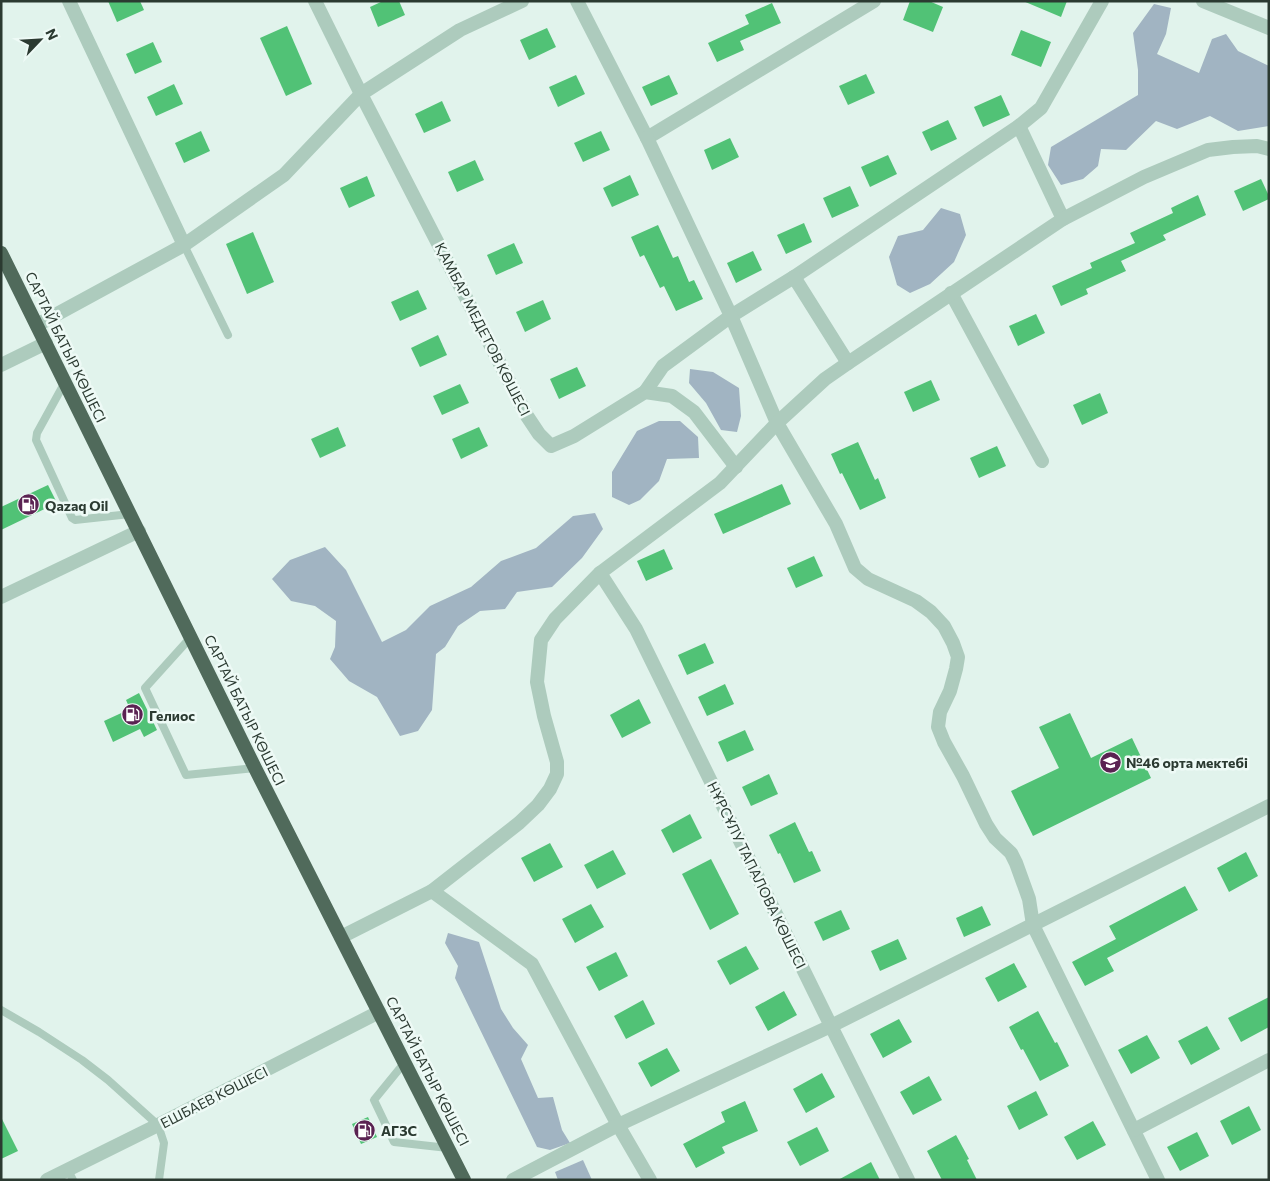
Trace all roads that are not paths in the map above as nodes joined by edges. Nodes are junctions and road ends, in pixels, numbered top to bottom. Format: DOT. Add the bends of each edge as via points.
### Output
graph roads {
  1 [pos="69,1"];
  2 [pos="315,1"];
  3 [pos="522,1"];
  4 [pos="577,1"];
  5 [pos="874,1"];
  6 [pos="1102,1"];
  7 [pos="1203,1"];
  8 [pos="1269,28"];
  9 [pos="361,94"];
  10 [pos="1019,126"];
  11 [pos="647,138"];
  12 [pos="1269,149"];
  13 [pos="1063,219"];
  14 [pos="184,245"];
  15 [pos="3,259"];
  16 [pos="794,277"];
  17 [pos="952,293"];
  18 [pos="731,316"];
  19 [pos="38,326"];
  20 [pos="228,335"];
  21 [pos="46,344"];
  22 [pos="848,362"];
  23 [pos="1,365"];
  24 [pos="65,382"];
  25 [pos="645,392"];
  26 [pos="777,422"];
  27 [pos="1042,461"];
  28 [pos="736,468"];
  29 [pos="130,514"];
  30 [pos="139,531"];
  31 [pos="600,573"];
  32 [pos="1,597"];
  33 [pos="191,637"];
  34 [pos="255,768"];
  35 [pos="1269,806"];
  36 [pos="432,891"];
  37 [pos="1033,924"];
  38 [pos="341,937"];
  39 [pos="1,1010"];
  40 [pos="379,1012"];
  41 [pos="831,1026"];
  42 [pos="1269,1060"];
  43 [pos="405,1062"];
  44 [pos="158,1125"];
  45 [pos="618,1125"];
  46 [pos="1134,1130"];
  47 [pos="448,1148"];
  48 [pos="70,1175"];
  49 [pos="47,1180"];
  50 [pos="159,1180"];
  51 [pos="464,1180"];
  52 [pos="513,1180"];
  53 [pos="650,1180"];
  54 [pos="908,1180"];
  55 [pos="1158,1180"];
  1 -- 14 [label="street"];
  2 -- 9 [label="street, ҚАМБАР МЕДЕТОВ КӨШЕСІ"];
  3 -- 9 [label="street" via="460,30"];
  4 -- 11 [label="street"];
  5 -- 11 [label="street"];
  6 -- 10 [label="street" via="1041,108"];
  7 -- 8 [label="street"];
  9 -- 14 [label="street" via="284,175"];
  9 -- 25 [label="street, ҚАМБАР МЕДЕТОВ КӨШЕСІ" via="539,434 551,446 574,436"];
  10 -- 13 [label="street"];
  10 -- 16 [label="street"];
  11 -- 18 [label="street"];
  12 -- 13 [label="street" via="1249,146 1208,150 1144,177"];
  13 -- 17 [label="street"];
  14 -- 19 [label="street"];
  14 -- 20 [label="lane"];
  15 -- 19 [label="highway, САРТАЙ БАТЫР КӨШЕСІ"];
  16 -- 18 [label="street"];
  16 -- 22 [label="street"];
  17 -- 22 [label="street"];
  17 -- 27 [label="street"];
  18 -- 25 [label="street" via="664,366"];
  18 -- 26 [label="street"];
  19 -- 21 [label="highway, САРТАЙ БАТЫР КӨШЕСІ"];
  21 -- 23 [label="street"];
  21 -- 24 [label="highway, САРТАЙ БАТЫР КӨШЕСІ"];
  22 -- 26 [label="street"];
  24 -- 29 [label="highway, САРТАЙ БАТЫР КӨШЕСІ"];
  24 -- 29 [label="lane" via="36,440 72,518"];
  25 -- 28 [label="street" via="672,396 694,412"];
  26 -- 28 [label="street"];
  26 -- 37 [label="street" via="836,524 855,568 868,579 916,601 931,612 953,643 958,657 956,669 940,712 938,727 986,824 1016,863 1029,899"];
  28 -- 31 [label="street"];
  29 -- 30 [label="highway, САРТАЙ БАТЫР КӨШЕСІ"];
  30 -- 32 [label="street"];
  30 -- 33 [label="highway, САРТАЙ БАТЫР КӨШЕСІ"];
  31 -- 36 [label="street" via="555,619 541,640 537,682 557,762 554,780 538,805 519,823"];
  31 -- 41 [label="street, НҰРСҰЛУ ТАПАЛОВА КӨШЕСІ" via="636,629"];
  33 -- 34 [label="highway, САРТАЙ БАТЫР КӨШЕСІ"];
  33 -- 34 [label="lane" via="145,688 186,775"];
  34 -- 38 [label="highway, САРТАЙ БАТЫР КӨШЕСІ"];
  35 -- 37 [label="street"];
  36 -- 38 [label="street"];
  36 -- 45 [label="street" via="532,964"];
  37 -- 41 [label="street"];
  37 -- 46 [label="street"];
  38 -- 40 [label="highway, САРТАЙ БАТЫР КӨШЕСІ"];
  39 -- 44 [label="lane" via="82,1060"];
  40 -- 43 [label="highway, САРТАЙ БАТЫР КӨШЕСІ"];
  40 -- 44 [label="street, ЕШБАЕВ КӨШЕСІ"];
  41 -- 45 [label="street"];
  41 -- 54 [label="street, НҰРСҰЛУ ТАПАЛОВА КӨШЕСІ"];
  42 -- 46 [label="street"];
  43 -- 47 [label="highway, САРТАЙ БАТЫР КӨШЕСІ"];
  43 -- 47 [label="lane" via="374,1100 394,1142"];
  44 -- 48 [label="street, ЕШБАЕВ КӨШЕСІ"];
  44 -- 50 [label="lane" via="164,1143"];
  45 -- 52 [label="street"];
  45 -- 53 [label="street"];
  46 -- 55 [label="street"];
  47 -- 51 [label="highway, САРТАЙ БАТЫР КӨШЕСІ"];
  48 -- 49 [label="street, ЕШБАЕВ КӨШЕСІ"];
}
